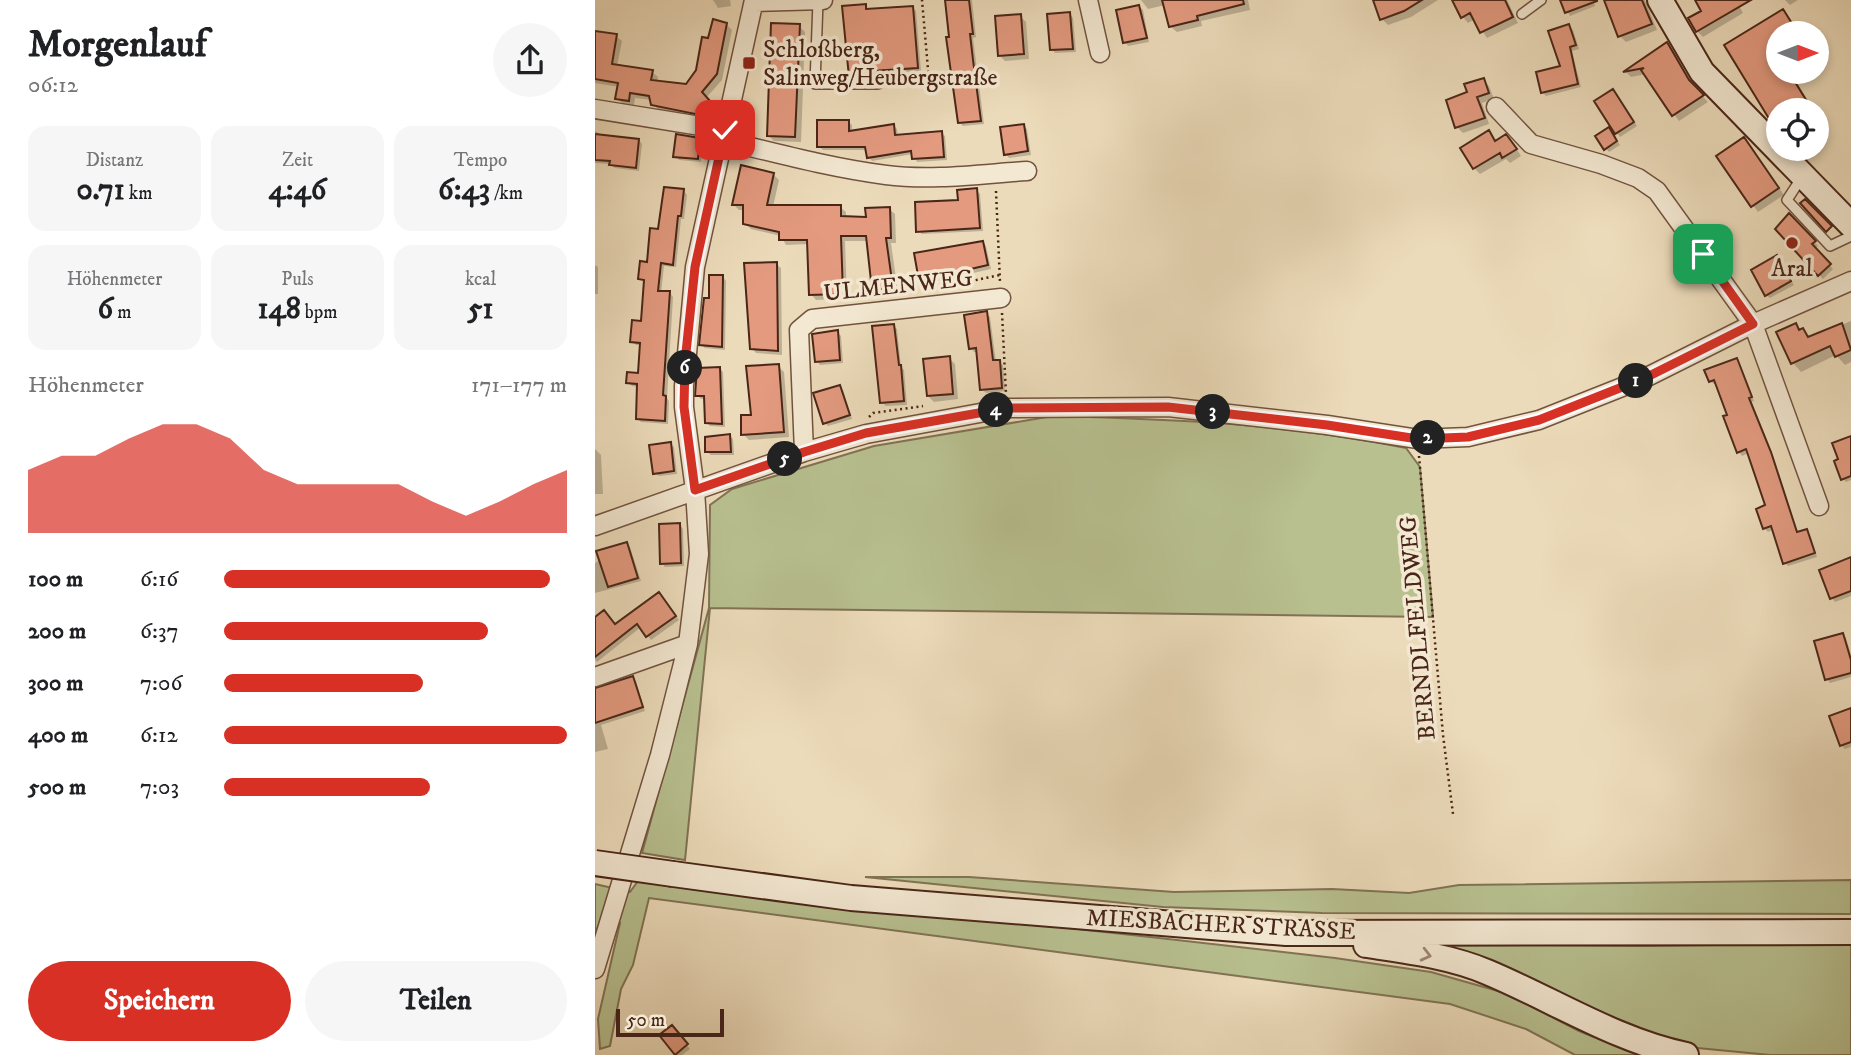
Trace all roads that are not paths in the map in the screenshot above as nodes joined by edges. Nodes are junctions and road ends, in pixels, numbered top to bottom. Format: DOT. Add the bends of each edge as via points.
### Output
graph roads {
  1 [pos="821,0"];
  2 [pos="1088,0"];
  3 [pos="1541,0"];
  4 [pos="1660,0"];
  5 [pos="754,1"];
  6 [pos="1522,14"];
  7 [pos="1100,53"];
  8 [pos="878,84"];
  9 [pos="1496,107"];
  10 [pos="595,109"];
  11 [pos="723,135"];
  12 [pos="1027,171"];
  13 [pos="1803,176"];
  14 [pos="1851,225"];
  15 [pos="1851,236"];
  16 [pos="1851,281"];
  17 [pos="1002,298"];
  18 [pos="1753,324"];
  19 [pos="804,452"];
  20 [pos="695,490"];
  21 [pos="1819,506"];
  22 [pos="595,526"];
  23 [pos="688,644"];
  24 [pos="595,677"];
  25 [pos="595,863"];
  26 [pos="1851,932"];
  27 [pos="1286,933"];
  28 [pos="595,969"];
  29 [pos="1686,1055"];
  1 -- 5 [label="street"];
  1 -- 8 [label="lane" via="815,84"];
  2 -- 7 [label="street"];
  3 -- 6 [label="lane"];
  4 -- 13 [label="main road" via="1702,72"];
  5 -- 11 [label="street"];
  9 -- 18 [label="street" via="1531,144 1638,178 1657,191"];
  10 -- 11 [label="street"];
  11 -- 12 [label="street" via="824,164 888,176"];
  11 -- 20 [label="street" via="695,267 685,362 684,407"];
  13 -- 14 [label="main road"];
  13 -- 15 [label="lane" via="1787,200 1830,246"];
  16 -- 18 [label="street"];
  17 -- 19 [label="street, ULMENWEG" via="812,319 799,330"];
  18 -- 19 [label="street" via="1645,378 1539,420 1468,437 1418,439 1168,407 1021,407 866,433"];
  18 -- 21 [label="street"];
  19 -- 20 [label="street"];
  20 -- 22 [label="street"];
  20 -- 23 [label="street" via="699,554"];
  23 -- 24 [label="street"];
  23 -- 28 [label="street" via="660,755"];
  25 -- 27 [label="main road, MIESBACHER STRASSE, bridge" via="852,898"];
  26 -- 27 [label="main road, MIESBACHER STRASSE"];
  27 -- 29 [label="main road, one-way" via="1420,953 1486,971 1585,1020"];
}
